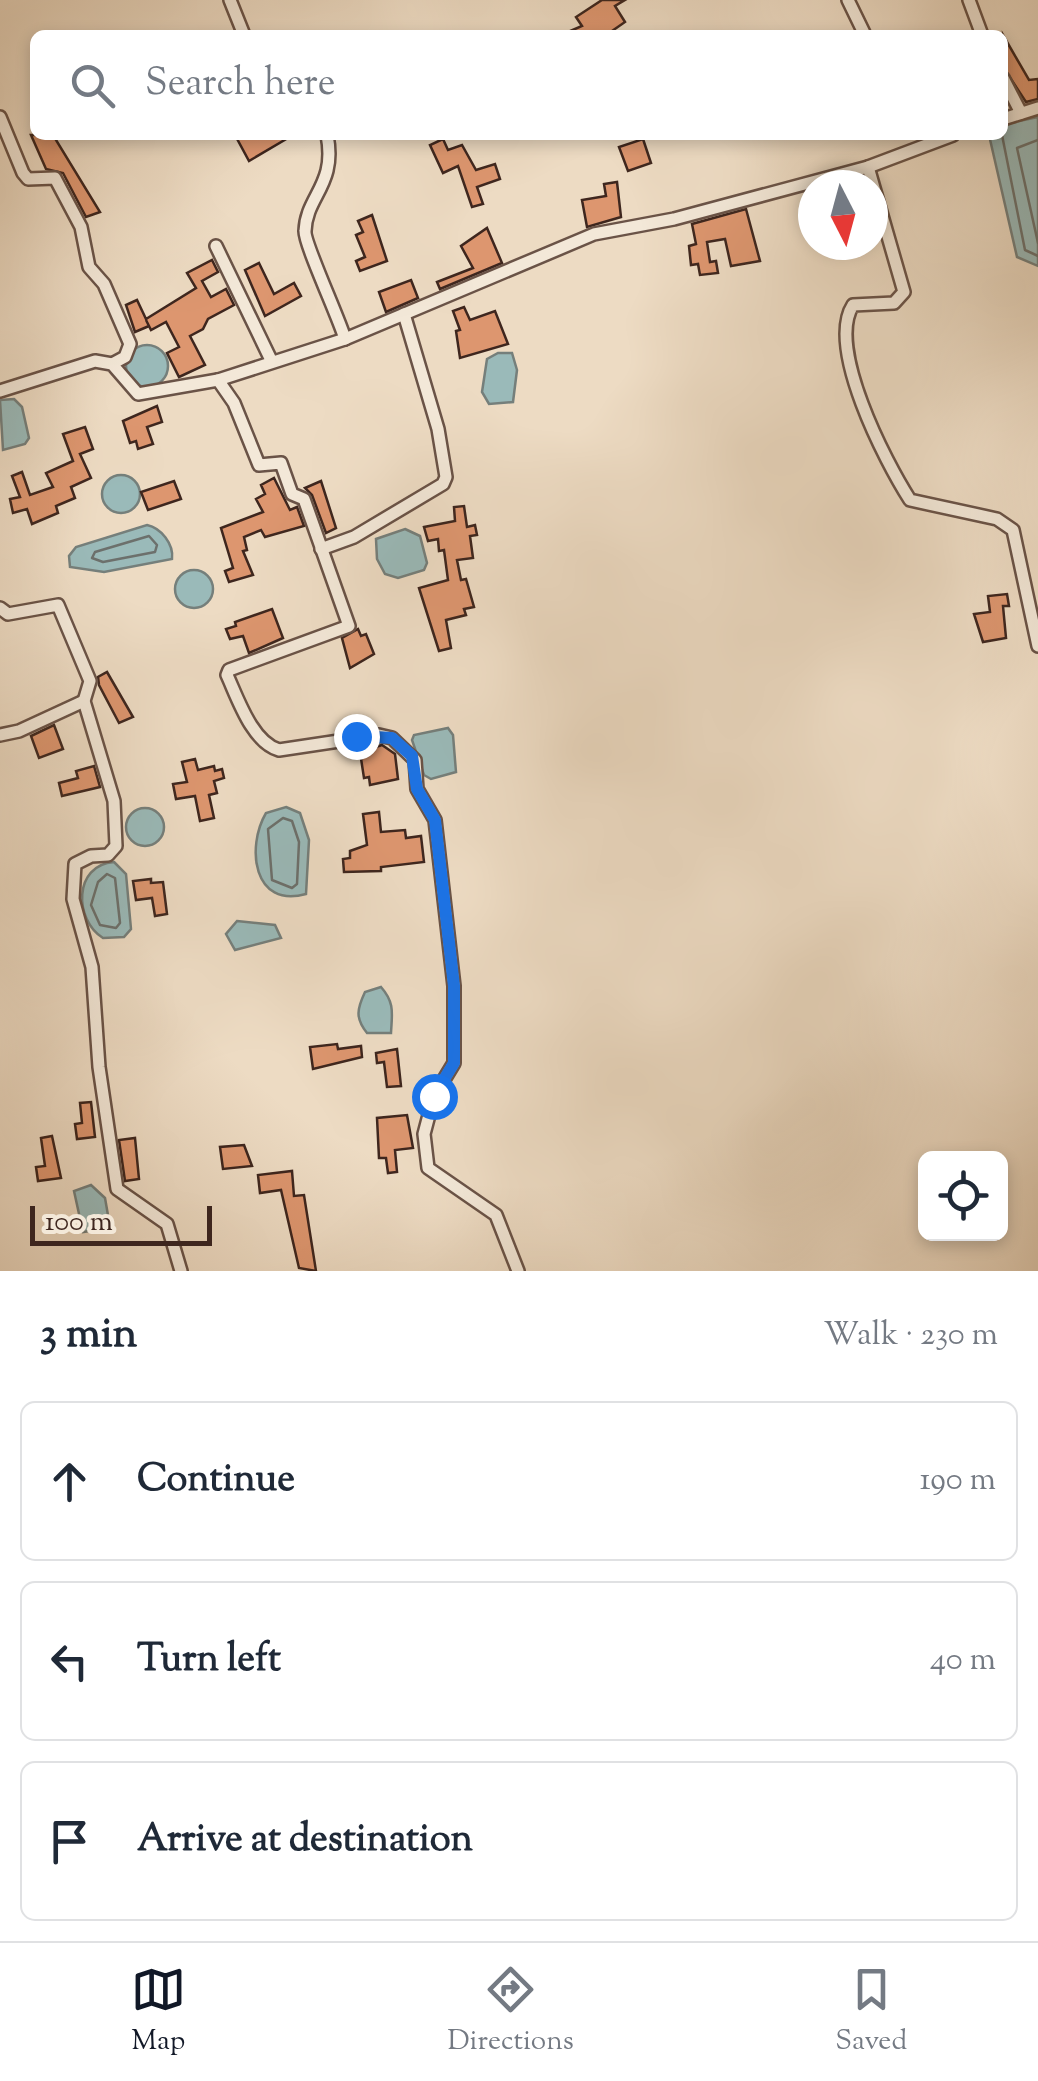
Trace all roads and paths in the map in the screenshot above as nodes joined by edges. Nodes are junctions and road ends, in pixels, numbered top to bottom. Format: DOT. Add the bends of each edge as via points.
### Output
graph roads {
  1 [pos="230,0"];
  2 [pos="848,0"];
  3 [pos="970,0"];
  4 [pos="242,30"];
  5 [pos="863,30"];
  6 [pos="980,30"];
  7 [pos="1008,88"];
  8 [pos="1038,108"];
  9 [pos="1021,113"];
  10 [pos="0,117"];
  11 [pos="1008,117"];
  12 [pos="328,140"];
  13 [pos="919,140"];
  14 [pos="868,167"];
  15 [pos="216,246"];
  16 [pos="404,314"];
  17 [pos="345,340"];
  18 [pos="271,360"];
  19 [pos="112,364"];
  20 [pos="218,380"];
  21 [pos="0,391"];
  22 [pos="320,549"];
  23 [pos="0,608"];
  24 [pos="1038,643"];
  25 [pos="84,701"];
  26 [pos="0,735"];
  27 [pos="181,1271"];
  28 [pos="518,1271"];
  1 -- 4 [label="street"];
  2 -- 5 [label="street"];
  3 -- 6 [label="street"];
  7 -- 9 [label="street"];
  8 -- 9 [label="street"];
  9 -- 11 [label="street"];
  10 -- 19 [label="street" via="23,173 28,179 55,178 81,227 89,267 104,284 130,344"];
  12 -- 17 [label="street" via="329,170 305,238"];
  13 -- 14 [label="street"];
  14 -- 16 [label="street" via="594,234"];
  14 -- 24 [label="street" via="904,292 894,303 852,305 845,318 858,387 886,462 910,500 997,519 1013,530"];
  15 -- 18 [label="street"];
  16 -- 17 [label="street"];
  16 -- 22 [label="street" via="446,478 354,537"];
  17 -- 18 [label="street"];
  18 -- 20 [label="street"];
  19 -- 20 [label="street" via="138,394"];
  19 -- 21 [label="street" via="84,362"];
  20 -- 22 [label="street" via="259,466 280,463 292,494 304,499"];
  22 -- 28 [label="street" via="348,628 227,675 269,747 379,735 415,760 417,789 435,820 454,986 454,1063 434,1096 424,1134 428,1168 496,1216"];
  23 -- 25 [label="street" via="8,614 58,605 90,681"];
  25 -- 26 [label="street"];
  25 -- 27 [label="street" via="114,800 116,846 108,855 75,864 73,899 92,967 117,1189 167,1224"];
}
